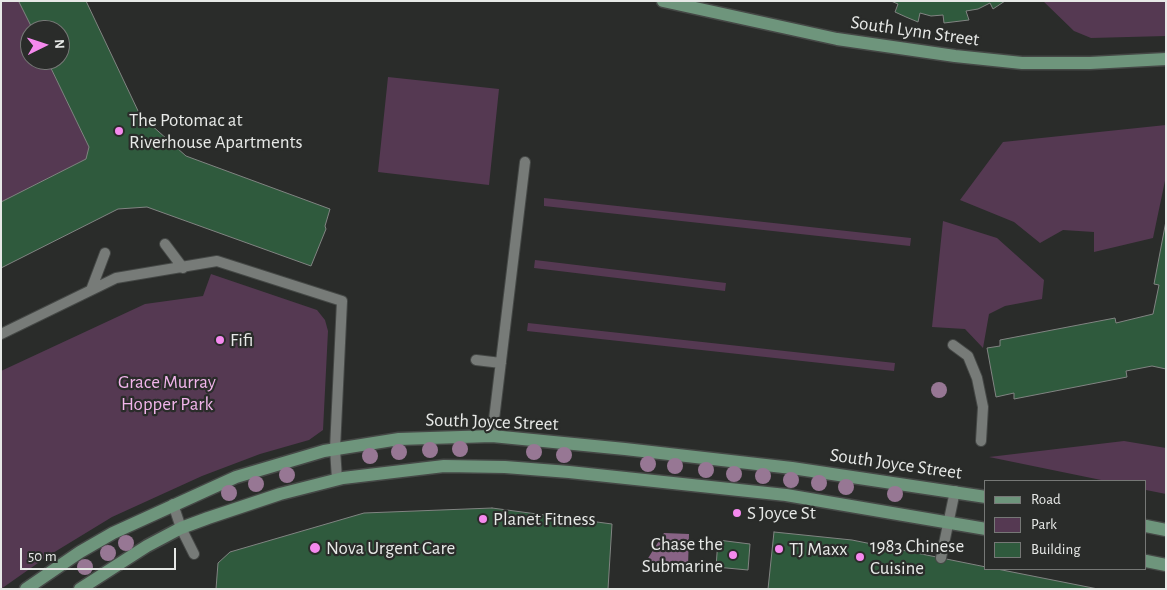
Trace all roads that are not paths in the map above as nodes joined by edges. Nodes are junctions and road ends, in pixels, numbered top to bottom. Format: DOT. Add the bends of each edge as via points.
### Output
graph roads {
  1 [pos="662,1"];
  2 [pos="1166,59"];
  3 [pos="525,162"];
  4 [pos="165,244"];
  5 [pos="106,253"];
  6 [pos="183,268"];
  7 [pos="91,290"];
  8 [pos="1,334"];
  9 [pos="953,345"];
  10 [pos="476,360"];
  11 [pos="501,363"];
  12 [pos="492,436"];
  13 [pos="981,441"];
  14 [pos="335,449"];
  15 [pos="337,479"];
  16 [pos="955,491"];
  17 [pos="984,497"];
  18 [pos="173,504"];
  19 [pos="949,522"];
  20 [pos="1147,526"];
  21 [pos="181,528"];
  22 [pos="984,529"];
  23 [pos="1166,530"];
  24 [pos="194,554"];
  25 [pos="941,558"];
  26 [pos="1147,561"];
  27 [pos="1166,565"];
  28 [pos="26,589"];
  29 [pos="80,589"];
  1 -- 2 [label="main road, South Lynn Street" via="837,39 955,56 1022,63"];
  3 -- 11 [label="lane"];
  4 -- 6 [label="lane"];
  5 -- 7 [label="lane"];
  6 -- 7 [label="lane" via="116,278"];
  6 -- 14 [label="lane" via="217,261 342,301"];
  7 -- 8 [label="lane"];
  9 -- 13 [label="lane" via="968,356 977,378 983,407"];
  10 -- 11 [label="lane"];
  11 -- 12 [label="lane"];
  12 -- 14 [label="main road, South Joyce Street" via="399,438"];
  12 -- 16 [label="main road, South Joyce Street" via="709,457"];
  14 -- 15 [label="lane"];
  14 -- 18 [label="main road, South Joyce Street" via="236,477"];
  15 -- 19 [label="main road" via="444,466 505,467 601,474 786,495"];
  15 -- 21 [label="main road" via="280,494"];
  16 -- 17 [label="main road, South Joyce Street"];
  16 -- 19 [label="lane"];
  18 -- 21 [label="lane"];
  18 -- 28 [label="main road, South Joyce Street" via="97,543"];
  19 -- 22 [label="main road"];
  19 -- 25 [label="lane"];
  20 -- 23 [label="main road"];
  21 -- 24 [label="lane"];
  21 -- 29 [label="main road" via="146,546"];
  26 -- 27 [label="main road"];
}
